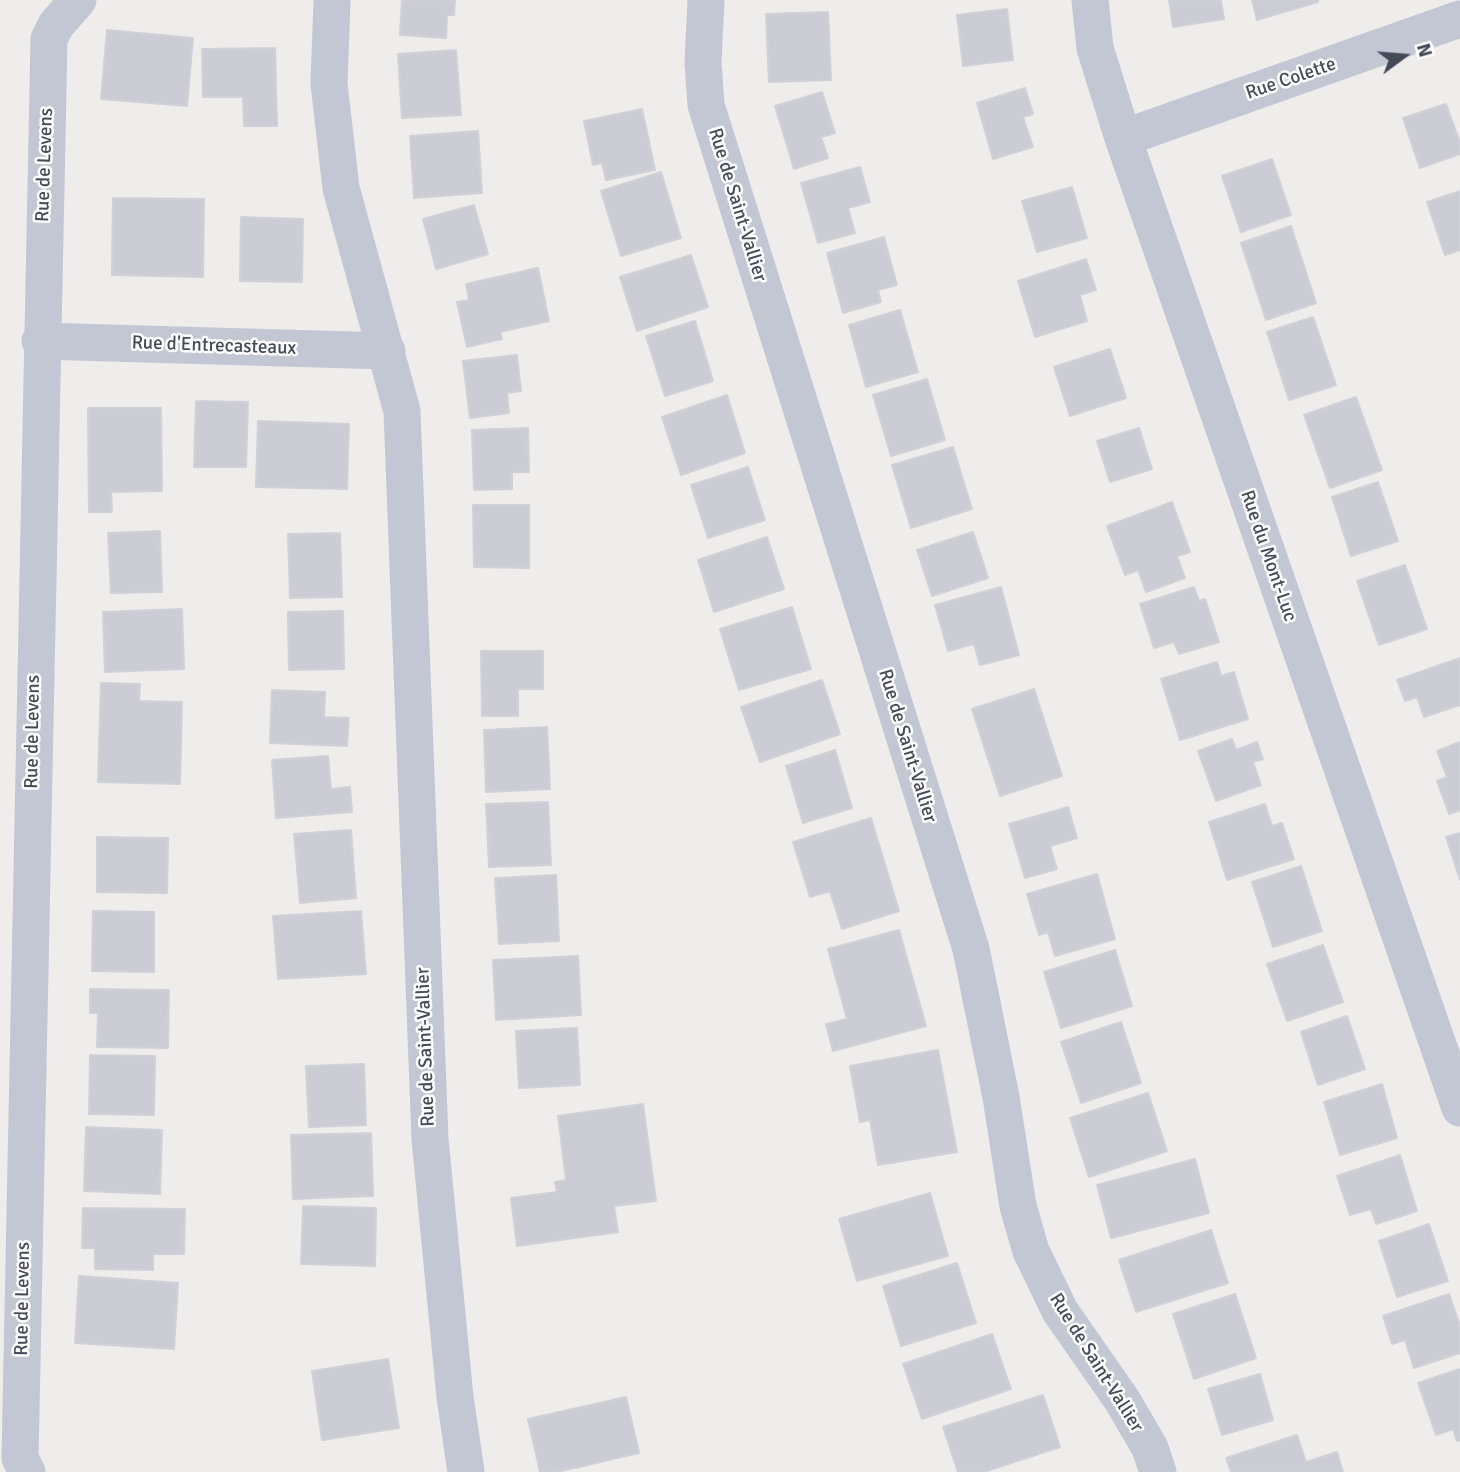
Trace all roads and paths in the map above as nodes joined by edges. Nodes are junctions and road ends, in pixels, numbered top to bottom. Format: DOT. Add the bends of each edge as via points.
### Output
graph roads {
  1 [pos="78,0"];
  2 [pos="332,0"];
  3 [pos="706,0"];
  4 [pos="1090,0"];
  5 [pos="1460,19"];
  6 [pos="1123,138"];
  7 [pos="40,341"];
  8 [pos="387,351"];
  9 [pos="1460,1108"];
  10 [pos="27,1472"];
  11 [pos="466,1472"];
  12 [pos="1158,1472"];
  1 -- 7 [label="street, Rue de Levens" via="49,39"];
  2 -- 8 [label="street, Rue de Saint-Vallier" via="330,84 341,188"];
  3 -- 12 [label="street, Rue de Saint-Vallier" via="706,105 971,949 1018,1206 1031,1251 1060,1311 1150,1448"];
  4 -- 6 [label="street, Rue du Mont-Luc" via="1095,48"];
  5 -- 6 [label="street, Rue Colette"];
  6 -- 9 [label="street, Rue du Mont-Luc"];
  7 -- 8 [label="street, Rue d'Entrecasteaux"];
  7 -- 10 [label="street, Rue de Levens" via="20,1458"];
  8 -- 11 [label="street, Rue de Saint-Vallier" via="402,411 430,1139"];
}
